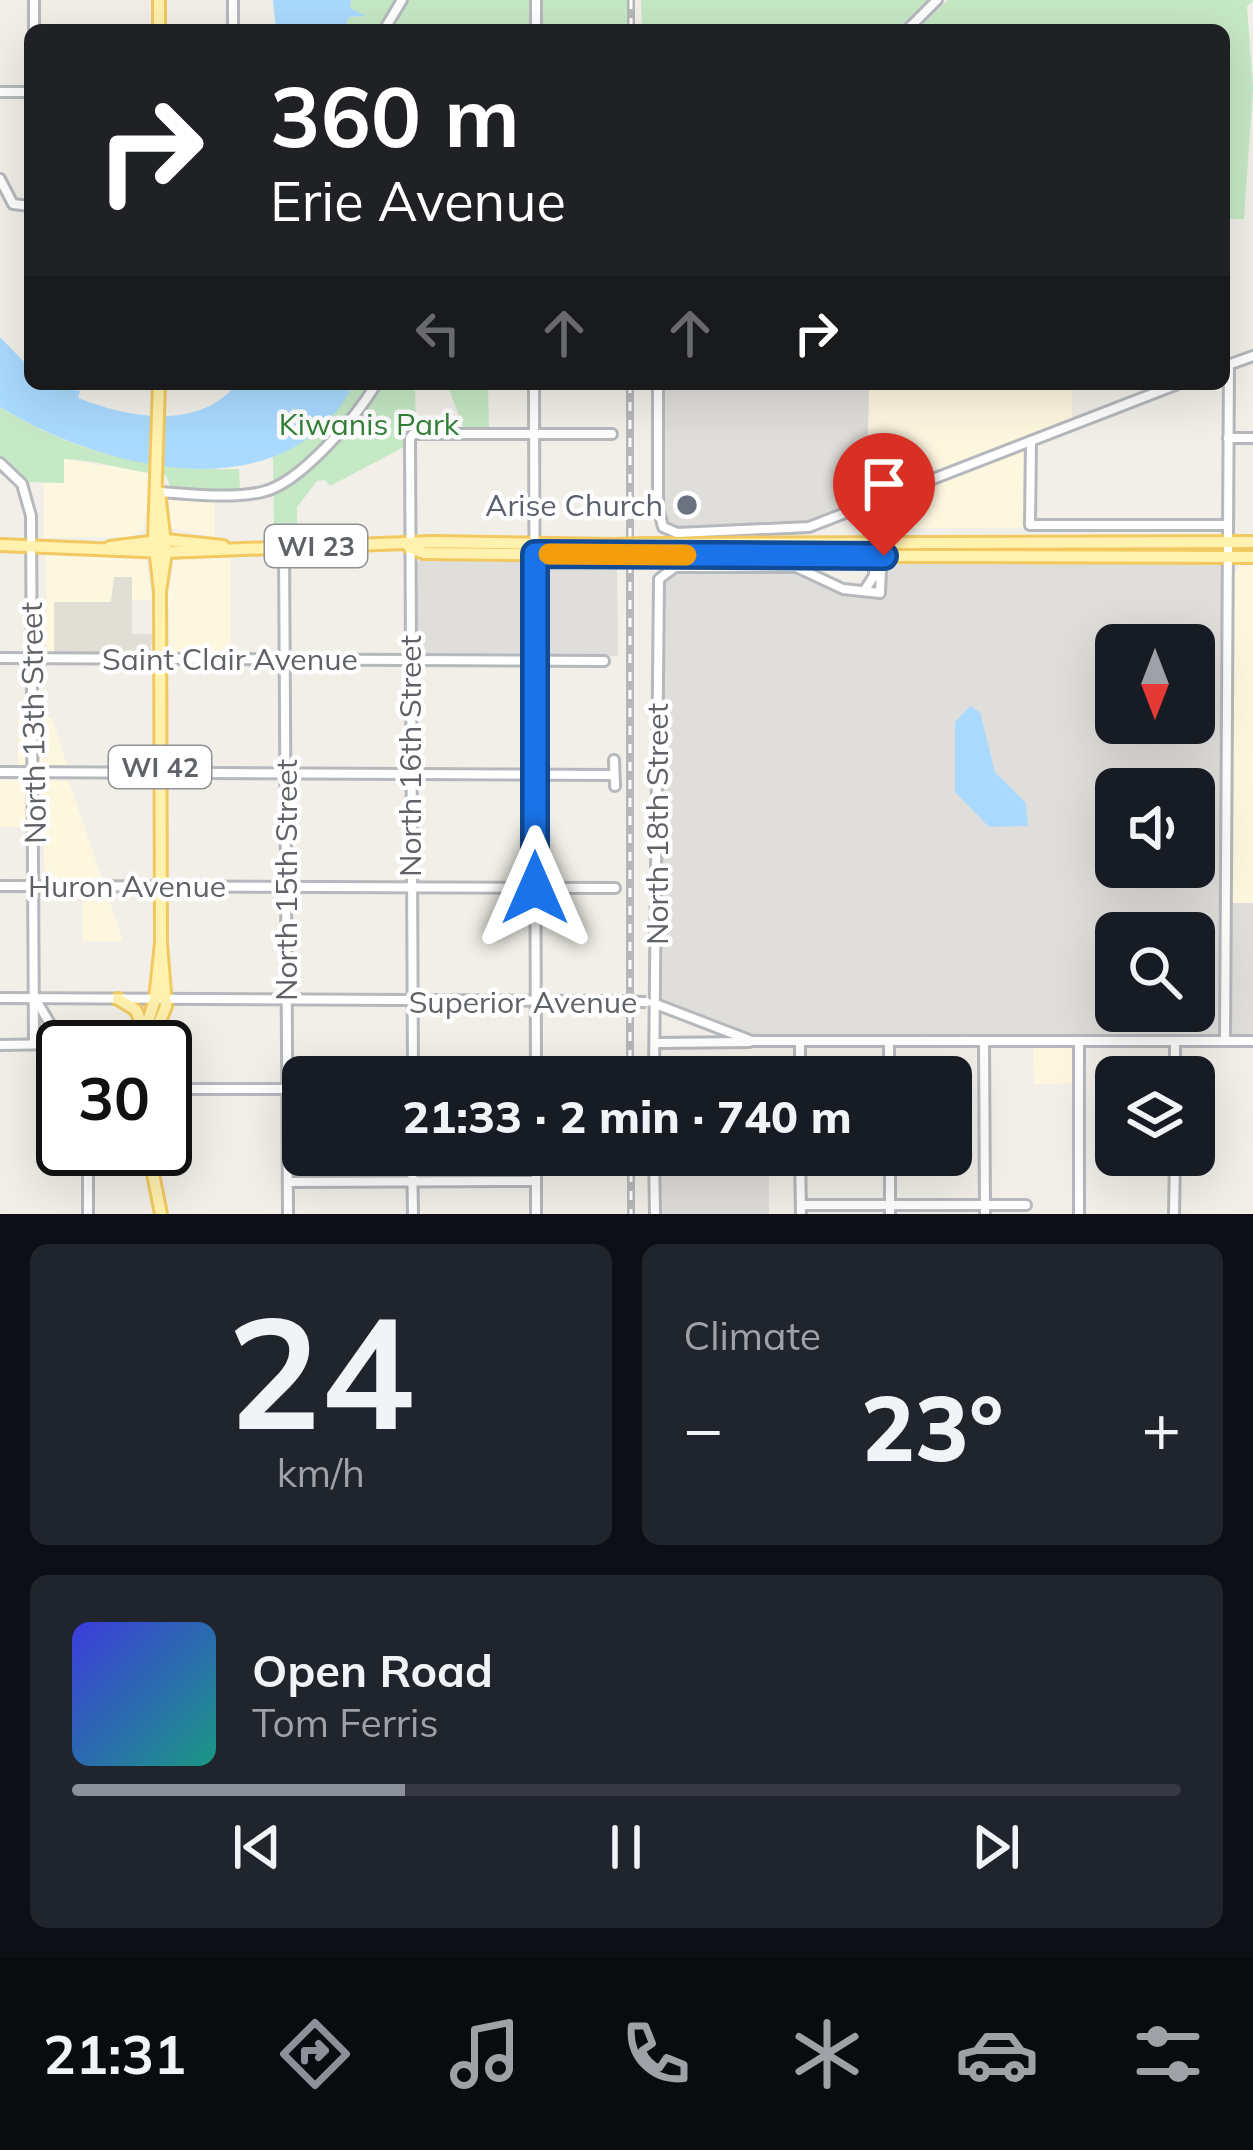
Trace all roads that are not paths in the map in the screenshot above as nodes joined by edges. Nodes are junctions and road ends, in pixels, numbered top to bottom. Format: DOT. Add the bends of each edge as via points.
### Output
graph roads {
  1 [pos="938,0"];
  2 [pos="914,24"];
  3 [pos="0,179"];
  4 [pos="24,205"];
  5 [pos="159,390"];
  6 [pos="372,390"];
  7 [pos="534,390"];
  8 [pos="658,390"];
  9 [pos="1162,390"];
  10 [pos="1227,390"];
  11 [pos="534,434"];
  12 [pos="612,434"];
  13 [pos="1228,438"];
  14 [pos="1253,438"];
  15 [pos="1030,441"];
  16 [pos="4,466"];
  17 [pos="159,492"];
  18 [pos="879,500"];
  19 [pos="154,509"];
  20 [pos="1227,525"];
  21 [pos="126,541"];
  22 [pos="879,542"];
  23 [pos="1226,542"];
  24 [pos="1253,542"];
  25 [pos="0,544"];
  26 [pos="32,545"];
  27 [pos="160,546"];
  28 [pos="284,546"];
  29 [pos="110,547"];
  30 [pos="409,547"];
  31 [pos="535,549"];
  32 [pos="644,550"];
  33 [pos="879,556"];
  34 [pos="1225,557"];
  35 [pos="1253,557"];
  36 [pos="0,658"];
  37 [pos="33,658"];
  38 [pos="160,659"];
  39 [pos="285,660"];
  40 [pos="410,660"];
  41 [pos="535,661"];
  42 [pos="604,662"];
  43 [pos="614,760"];
  44 [pos="0,772"];
  45 [pos="35,772"];
  46 [pos="160,773"];
  47 [pos="285,773"];
  48 [pos="410,774"];
  49 [pos="535,775"];
  50 [pos="614,775"];
  51 [pos="614,787"];
  52 [pos="0,886"];
  53 [pos="35,886"];
  54 [pos="160,886"];
  55 [pos="286,886"];
  56 [pos="411,887"];
  57 [pos="535,888"];
  58 [pos="614,888"];
  59 [pos="0,998"];
  60 [pos="35,999"];
  61 [pos="118,999"];
  62 [pos="160,999"];
  63 [pos="286,1000"];
  64 [pos="412,1001"];
  65 [pos="536,1001"];
  66 [pos="651,1003"];
  67 [pos="48,1020"];
  68 [pos="140,1020"];
  69 [pos="150,1020"];
  70 [pos="156,1020"];
  71 [pos="721,1032"];
  72 [pos="751,1041"];
  73 [pos="1079,1041"];
  74 [pos="1174,1041"];
  75 [pos="1225,1041"];
  76 [pos="1253,1041"];
  77 [pos="800,1042"];
  78 [pos="889,1042"];
  79 [pos="984,1042"];
  80 [pos="656,1043"];
  81 [pos="702,1044"];
  82 [pos="0,1045"];
  83 [pos="34,1045"];
  84 [pos="286,1056"];
  85 [pos="413,1056"];
  86 [pos="536,1056"];
  87 [pos="655,1056"];
  88 [pos="800,1056"];
  89 [pos="889,1056"];
  90 [pos="1174,1056"];
  91 [pos="192,1089"];
  92 [pos="282,1089"];
  93 [pos="88,1176"];
  94 [pos="153,1176"];
  95 [pos="288,1176"];
  96 [pos="412,1176"];
  97 [pos="536,1176"];
  98 [pos="654,1176"];
  99 [pos="800,1176"];
  100 [pos="890,1176"];
  101 [pos="1174,1176"];
  102 [pos="412,1181"];
  103 [pos="536,1181"];
  104 [pos="288,1182"];
  105 [pos="1026,1205"];
  106 [pos="801,1210"];
  107 [pos="890,1210"];
  108 [pos="985,1210"];
  109 [pos="88,1214"];
  110 [pos="161,1214"];
  111 [pos="288,1214"];
  112 [pos="412,1214"];
  113 [pos="536,1214"];
  114 [pos="655,1214"];
  115 [pos="1079,1214"];
  116 [pos="1174,1214"];
  1 -- 2 [label="street"];
  3 -- 4 [label="street" via="13,204"];
  5 -- 17 [label="main road"];
  6 -- 17 [label="street" via="350,422 276,488"];
  7 -- 11 [label="street"];
  8 -- 18 [label="street" via="660,523 677,533 788,532"];
  9 -- 15 [label="street"];
  10 -- 13 [label="street"];
  11 -- 12 [label="street"];
  11 -- 30 [label="street, North 16th Street" via="411,436"];
  11 -- 31 [label="street"];
  13 -- 14 [label="street"];
  13 -- 20 [label="street"];
  15 -- 18 [label="street"];
  15 -- 20 [label="street" via="1030,524"];
  16 -- 26 [label="street, North 13th Street" via="27,497"];
  17 -- 19 [label="main road"];
  17 -- 27 [label="main road"];
  18 -- 22 [label="street"];
  19 -- 21 [label="main road" via="143,536"];
  19 -- 27 [label="main road"];
  20 -- 23 [label="street"];
  21 -- 27 [label="main road"];
  21 -- 29 [label="main road"];
  22 -- 23 [label="main road, WI 23"];
  22 -- 32 [label="main road, WI 23"];
  22 -- 33 [label="street"];
  23 -- 24 [label="main road, WI 23"];
  23 -- 34 [label="street"];
  25 -- 26 [label="main road"];
  26 -- 29 [label="main road"];
  26 -- 37 [label="street, North 13th Street"];
  27 -- 28 [label="main road, WI 23"];
  27 -- 29 [label="main road"];
  27 -- 38 [label="main road, WI 42"];
  28 -- 30 [label="main road, WI 23"];
  28 -- 39 [label="street, North 15th Street"];
  30 -- 31 [label="main road, WI 23"];
  30 -- 40 [label="street, North 16th Street"];
  31 -- 32 [label="main road, WI 23, bridge"];
  31 -- 41 [label="street"];
  32 -- 33 [label="main road, WI 23"];
  33 -- 34 [label="main road, WI 23"];
  33 -- 66 [label="street, North 18th Street" via="883,591 838,588 796,567 663,573"];
  34 -- 35 [label="main road, WI 23"];
  34 -- 75 [label="street"];
  36 -- 37 [label="street, Saint Clair Avenue"];
  37 -- 38 [label="street, Saint Clair Avenue"];
  37 -- 45 [label="street, North 13th Street"];
  38 -- 39 [label="street, Saint Clair Avenue"];
  38 -- 46 [label="main road, WI 42"];
  39 -- 40 [label="street, Saint Clair Avenue"];
  39 -- 47 [label="street, North 15th Street"];
  40 -- 41 [label="street, Saint Clair Avenue"];
  40 -- 48 [label="street, North 16th Street"];
  41 -- 42 [label="street, Saint Clair Avenue"];
  41 -- 49 [label="street"];
  43 -- 50 [label="street"];
  44 -- 45 [label="street"];
  45 -- 46 [label="street"];
  45 -- 53 [label="street, North 13th Street"];
  46 -- 47 [label="street"];
  46 -- 54 [label="main road, WI 42"];
  47 -- 48 [label="street"];
  47 -- 55 [label="street, North 15th Street"];
  48 -- 49 [label="street"];
  48 -- 56 [label="street, North 16th Street"];
  49 -- 50 [label="street"];
  49 -- 57 [label="street"];
  50 -- 51 [label="street"];
  52 -- 53 [label="street, Huron Avenue"];
  53 -- 54 [label="street, Huron Avenue"];
  53 -- 60 [label="street, North 13th Street"];
  54 -- 55 [label="street, Huron Avenue"];
  54 -- 62 [label="main road, WI 42"];
  55 -- 56 [label="street, Huron Avenue"];
  55 -- 63 [label="street, North 15th Street"];
  56 -- 57 [label="street, Huron Avenue"];
  56 -- 64 [label="street, North 16th Street"];
  57 -- 58 [label="street, Huron Avenue"];
  57 -- 65 [label="street"];
  59 -- 60 [label="street, Superior Avenue"];
  60 -- 61 [label="street, Superior Avenue"];
  60 -- 67 [label="street"];
  60 -- 83 [label="street, North 13th Street"];
  61 -- 62 [label="street, Superior Avenue"];
  61 -- 68 [label="main road"];
  62 -- 63 [label="street, Superior Avenue"];
  62 -- 69 [label="main road, WI 42"];
  62 -- 70 [label="main road, WI 42"];
  63 -- 64 [label="street, Superior Avenue"];
  63 -- 84 [label="street, North 15th Street"];
  64 -- 65 [label="street, Superior Avenue"];
  64 -- 85 [label="street, North 16th Street"];
  65 -- 66 [label="street, Superior Avenue, bridge"];
  65 -- 86 [label="street"];
  66 -- 71 [label="street, Superior Avenue"];
  66 -- 80 [label="street, North 18th Street"];
  71 -- 72 [label="street, Superior Avenue"];
  71 -- 81 [label="street"];
  72 -- 77 [label="street, Superior Avenue"];
  72 -- 81 [label="street"];
  73 -- 74 [label="street, Superior Avenue"];
  73 -- 79 [label="street, Superior Avenue"];
  73 -- 115 [label="street"];
  74 -- 75 [label="street, Superior Avenue"];
  74 -- 90 [label="street"];
  75 -- 76 [label="street, Superior Avenue"];
  77 -- 78 [label="street, Superior Avenue"];
  77 -- 88 [label="street"];
  78 -- 79 [label="street, Superior Avenue"];
  78 -- 89 [label="street"];
  79 -- 108 [label="street"];
  80 -- 81 [label="street"];
  80 -- 87 [label="street, North 18th Street"];
  82 -- 83 [label="street"];
  91 -- 92 [label="street"];
  93 -- 109 [label="street"];
  94 -- 110 [label="main road"];
  95 -- 104 [label="street, North 15th Street"];
  96 -- 102 [label="street"];
  97 -- 103 [label="street"];
  98 -- 114 [label="street"];
  99 -- 106 [label="street"];
  100 -- 107 [label="street"];
  101 -- 116 [label="street"];
  102 -- 103 [label="street"];
  102 -- 104 [label="street"];
  102 -- 112 [label="street"];
  103 -- 113 [label="street"];
  104 -- 111 [label="street, North 15th Street"];
  105 -- 108 [label="street"];
  106 -- 107 [label="street"];
  107 -- 108 [label="street"];
}
